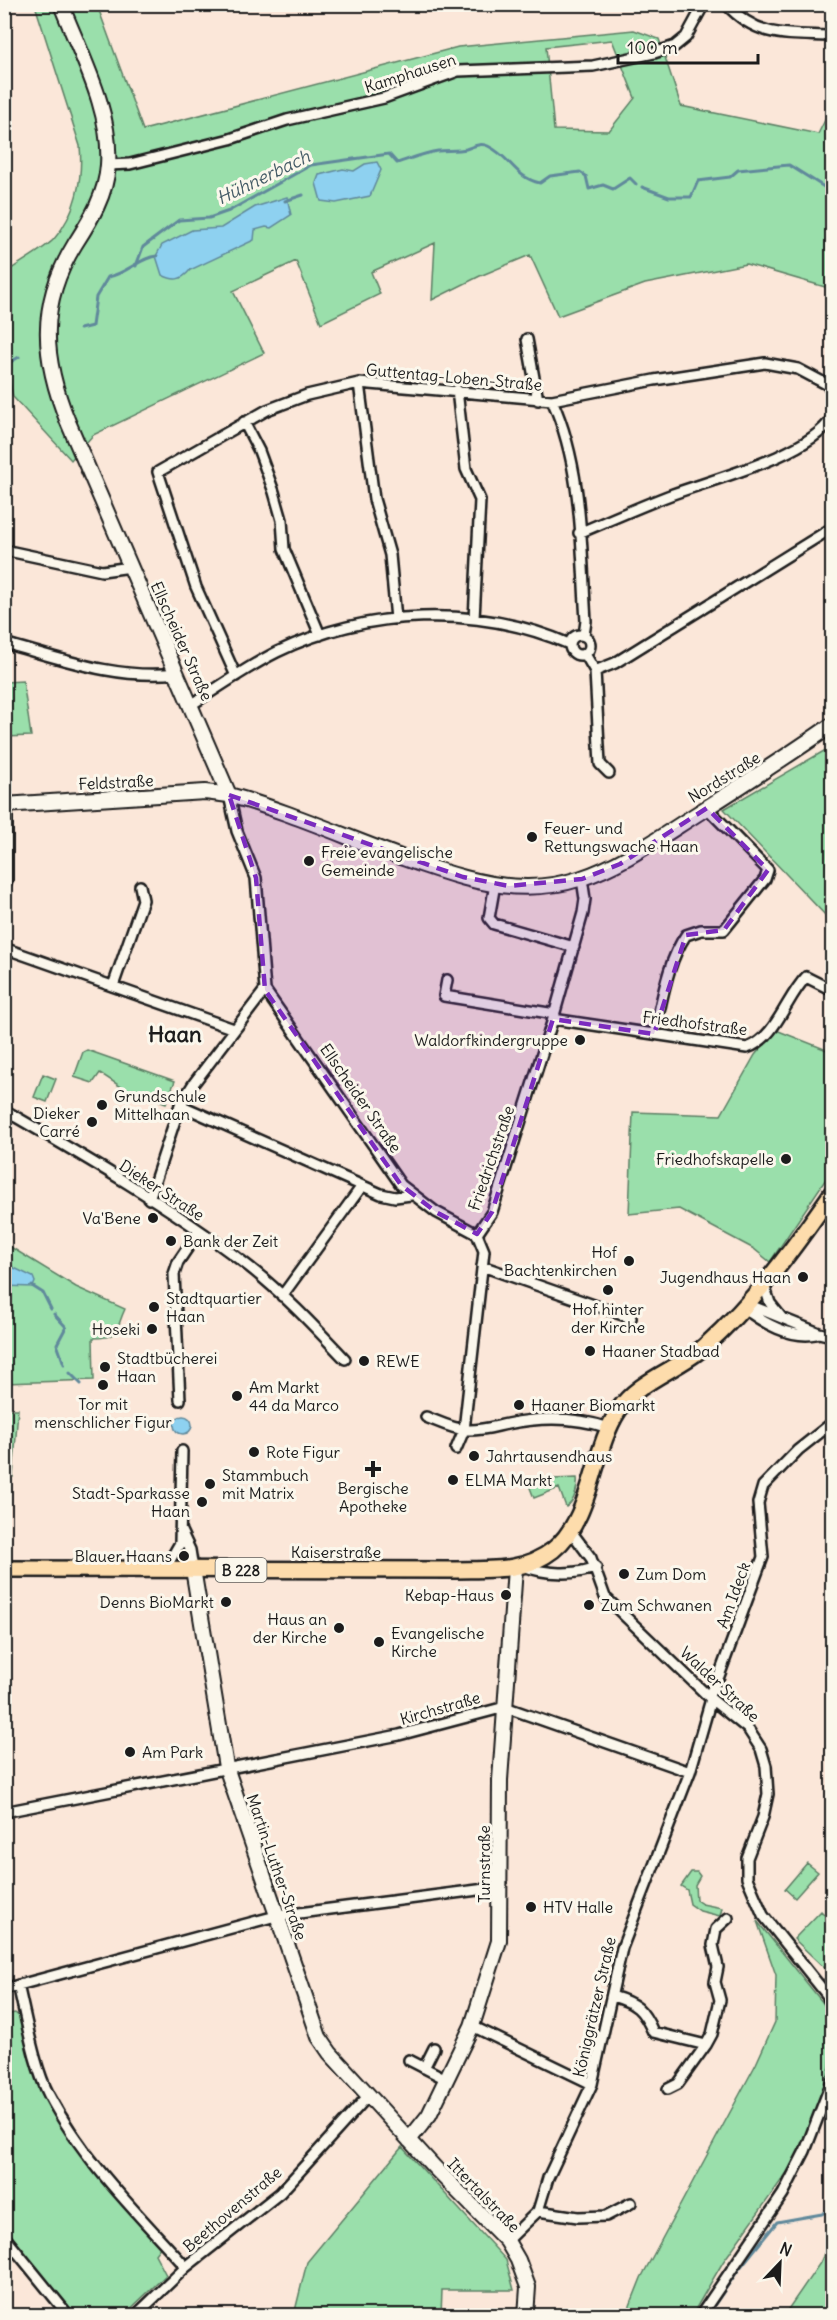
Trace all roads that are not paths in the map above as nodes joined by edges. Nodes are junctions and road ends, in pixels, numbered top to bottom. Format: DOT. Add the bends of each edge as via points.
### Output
graph roads {
  1 [pos="61,4"];
  2 [pos="704,4"];
  3 [pos="726,4"];
  4 [pos="832,36"];
  5 [pos="108,165"];
  6 [pos="526,339"];
  7 [pos="359,383"];
  8 [pos="832,387"];
  9 [pos="457,390"];
  10 [pos="538,400"];
  11 [pos="552,400"];
  12 [pos="832,418"];
  13 [pos="244,422"];
  14 [pos="832,528"];
  15 [pos="579,533"];
  16 [pos="4,550"];
  17 [pos="131,567"];
  18 [pos="396,619"];
  19 [pos="474,619"];
  20 [pos="320,635"];
  21 [pos="584,635"];
  22 [pos="4,643"];
  23 [pos="569,644"];
  24 [pos="585,654"];
  25 [pos="595,671"];
  26 [pos="177,673"];
  27 [pos="236,675"];
  28 [pos="191,705"];
  29 [pos="832,725"];
  30 [pos="609,773"];
  31 [pos="229,795"];
  32 [pos="6,805"];
  33 [pos="707,808"];
  34 [pos="582,879"];
  35 [pos="495,884"];
  36 [pos="140,886"];
  37 [pos="4,887"];
  38 [pos="574,947"];
  39 [pos="4,948"];
  40 [pos="447,980"];
  41 [pos="113,986"];
  42 [pos="265,990"];
  43 [pos="832,990"];
  44 [pos="554,1016"];
  45 [pos="234,1029"];
  46 [pos="654,1034"];
  47 [pos="180,1105"];
  48 [pos="4,1110"];
  49 [pos="362,1186"];
  50 [pos="832,1193"];
  51 [pos="411,1195"];
  52 [pos="149,1199"];
  53 [pos="199,1232"];
  54 [pos="477,1234"];
  55 [pos="482,1266"];
  56 [pos="764,1286"];
  57 [pos="282,1296"];
  58 [pos="746,1306"];
  59 [pos="631,1318"];
  60 [pos="782,1318"];
  61 [pos="819,1333"];
  62 [pos="832,1336"];
  63 [pos="345,1359"];
  64 [pos="180,1400"];
  65 [pos="426,1417"];
  66 [pos="832,1423"];
  67 [pos="609,1428"];
  68 [pos="464,1430"];
  69 [pos="456,1449"];
  70 [pos="182,1451"];
  71 [pos="181,1530"];
  72 [pos="570,1530"];
  73 [pos="519,1567"];
  74 [pos="596,1567"];
  75 [pos="4,1569"];
  76 [pos="165,1569"];
  77 [pos="193,1569"];
  78 [pos="710,1697"];
  79 [pos="505,1707"];
  80 [pos="226,1767"];
  81 [pos="690,1772"];
  82 [pos="4,1812"];
  83 [pos="501,1887"];
  84 [pos="276,1916"];
  85 [pos="728,1918"];
  86 [pos="18,1985"];
  87 [pos="4,1989"];
  88 [pos="612,1996"];
  89 [pos="832,2007"];
  90 [pos="472,2026"];
  91 [pos="706,2045"];
  92 [pos="434,2049"];
  93 [pos="409,2060"];
  94 [pos="424,2068"];
  95 [pos="446,2079"];
  96 [pos="832,2081"];
  97 [pos="592,2084"];
  98 [pos="668,2089"];
  99 [pos="369,2095"];
  100 [pos="409,2140"];
  101 [pos="631,2203"];
  102 [pos="538,2211"];
  103 [pos="4,2236"];
  104 [pos="507,2241"];
  105 [pos="186,2267"];
  106 [pos="69,2316"];
  107 [pos="135,2316"];
  108 [pos="526,2316"];
  109 [pos="700,2316"];
  1 -- 5 [label="street, Ellscheider Straße" via="102,114"];
  2 -- 5 [label="street, Kamphausen" via="686,37 675,46 654,53 593,66 458,71 374,101 287,120 130,164"];
  3 -- 4 [label="street" via="756,29"];
  5 -- 17 [label="street, Ellscheider Straße" via="99,203 56,282 47,341 63,408"];
  6 -- 10 [label="street"];
  7 -- 9 [label="street, Guttentag-Loben-Straße"];
  7 -- 13 [label="street, Guttentag-Loben-Straße" via="307,395"];
  7 -- 18 [label="street" via="364,442 374,499 390,555"];
  8 -- 11 [label="street, Guttentag-Loben-Straße" via="798,369 765,363"];
  9 -- 10 [label="street, Guttentag-Loben-Straße"];
  9 -- 19 [label="street" via="466,469 480,500"];
  10 -- 11 [label="street, Guttentag-Loben-Straße"];
  11 -- 15 [label="street" via="569,448"];
  12 -- 15 [label="street" via="821,431 778,456"];
  13 -- 20 [label="street" via="274,492 282,520 284,549"];
  13 -- 27 [label="street, Guttentag-Loben-Straße" via="158,472 199,596"];
  14 -- 25 [label="street" via="615,663"];
  15 -- 21 [label="street"];
  16 -- 17 [label="street" via="102,571"];
  17 -- 26 [label="street, Ellscheider Straße"];
  18 -- 19 [label="street"];
  18 -- 20 [label="street"];
  19 -- 23 [label="street" via="524,626"];
  20 -- 27 [label="street" via="277,652"];
  21 -- 23 [label="street" via="573,637"];
  21 -- 24 [label="street" via="590,643"];
  22 -- 26 [label="street" via="103,671"];
  23 -- 24 [label="street" via="574,653"];
  24 -- 25 [label="street"];
  25 -- 30 [label="street" via="600,764"];
  26 -- 28 [label="street, Ellscheider Straße"];
  27 -- 28 [label="street"];
  28 -- 31 [label="street, Ellscheider Straße"];
  29 -- 33 [label="street, Nordstraße"];
  31 -- 32 [label="street, Feldstraße" via="206,792"];
  31 -- 35 [label="street, Nordstraße" via="454,874"];
  31 -- 42 [label="street, Ellscheider Straße" via="237,831 256,878"];
  32 -- 37 [label="street"];
  33 -- 34 [label="street, Nordstraße" via="631,858"];
  33 -- 46 [label="street" via="768,870 724,930 686,934 678,948"];
  34 -- 35 [label="street, Nordstraße" via="538,886"];
  34 -- 38 [label="street, Friedrichstraße" via="585,899"];
  35 -- 38 [label="street" via="489,918 494,924"];
  36 -- 41 [label="street" via="143,900"];
  38 -- 44 [label="street, Friedrichstraße"];
  39 -- 41 [label="street"];
  40 -- 44 [label="street, Friedhofstraße" via="444,996"];
  41 -- 45 [label="street"];
  42 -- 45 [label="street"];
  42 -- 51 [label="street, Ellscheider Straße"];
  43 -- 46 [label="street, Friedhofstraße" via="806,976 766,1036 747,1048"];
  44 -- 46 [label="street, Friedhofstraße"];
  44 -- 54 [label="street, Friedrichstraße" via="492,1212"];
  45 -- 47 [label="street"];
  47 -- 49 [label="street"];
  47 -- 52 [label="street"];
  48 -- 52 [label="street, Dieker Straße"];
  49 -- 51 [label="street" via="395,1197"];
  49 -- 57 [label="street"];
  50 -- 56 [label="main road, B 228"];
  51 -- 54 [label="street, Ellscheider Straße"];
  52 -- 53 [label="street, Dieker Straße"];
  53 -- 57 [label="street, Dieker Straße" via="243,1262"];
  53 -- 64 [label="street" via="174,1274"];
  54 -- 55 [label="street, Friedrichstraße" via="483,1242"];
  55 -- 59 [label="street"];
  55 -- 68 [label="street, Friedrichstraße"];
  56 -- 58 [label="main road, B 228"];
  56 -- 60 [label="street" via="770,1304"];
  57 -- 63 [label="street, Dieker Straße"];
  58 -- 60 [label="street"];
  58 -- 61 [label="street" via="766,1322 792,1333"];
  58 -- 67 [label="main road, Kaiserstraße / B 228" via="690,1358 635,1392"];
  60 -- 61 [label="street"];
  61 -- 62 [label="street"];
  65 -- 68 [label="street"];
  66 -- 78 [label="street, Am Ideck" via="798,1450 771,1477 759,1496 763,1543 758,1573"];
  67 -- 68 [label="street" via="584,1420 563,1419"];
  67 -- 72 [label="main road, Kaiserstraße / B 228"];
  68 -- 69 [label="street, Friedrichstraße"];
  70 -- 71 [label="street"];
  71 -- 76 [label="street" via="178,1549"];
  71 -- 77 [label="street"];
  72 -- 73 [label="main road, Kaiserstraße / B 228" via="552,1551"];
  72 -- 74 [label="street, Walder Straße"];
  73 -- 74 [label="street, Kaiserstraße" via="538,1572 586,1571"];
  73 -- 77 [label="main road, Kaiserstraße / B 228"];
  73 -- 79 [label="street, Turnstraße"];
  74 -- 78 [label="street, Walder Straße" via="605,1597"];
  75 -- 76 [label="main road, Kaiserstraße / B 228"];
  76 -- 77 [label="main road, Kaiserstraße / B 228"];
  77 -- 80 [label="street, Martin-Luther-Straße"];
  78 -- 81 [label="street, Königgrätzer Straße"];
  78 -- 89 [label="street, Walder Straße" via="748,1729 766,1766 768,1794 746,1867 757,1906"];
  79 -- 80 [label="street, Kirchstraße" via="399,1735"];
  79 -- 81 [label="street, Kirchstraße"];
  79 -- 83 [label="street, Turnstraße" via="500,1780"];
  80 -- 82 [label="street, Kirchstraße"];
  80 -- 84 [label="street, Martin-Luther-Straße"];
  81 -- 88 [label="street, Königgrätzer Straße" via="622,1948"];
  83 -- 84 [label="street"];
  83 -- 90 [label="street, Turnstraße" via="499,1941"];
  84 -- 86 [label="street"];
  84 -- 99 [label="street, Martin-Luther-Straße" via="319,2037"];
  85 -- 91 [label="street" via="720,1923 715,1937 715,1982 720,2000"];
  86 -- 87 [label="street"];
  86 -- 105 [label="street" via="48,2094 95,2162"];
  88 -- 91 [label="street" via="632,2002 646,2015 653,2032"];
  88 -- 97 [label="street, Königgrätzer Straße"];
  90 -- 95 [label="street, Turnstraße"];
  90 -- 97 [label="street"];
  91 -- 98 [label="street" via="678,2084"];
  92 -- 94 [label="street"];
  93 -- 94 [label="street"];
  94 -- 95 [label="street"];
  95 -- 100 [label="street, Turnstraße" via="423,2125"];
  96 -- 109 [label="street" via="805,2151 783,2194"];
  97 -- 102 [label="street, Königgrätzer Straße" via="548,2178"];
  99 -- 100 [label="street, Martin-Luther-Straße"];
  99 -- 105 [label="street, Beethovenstraße" via="280,2193"];
  100 -- 104 [label="street, Ittertalstraße"];
  101 -- 102 [label="street" via="606,2216 578,2217"];
  102 -- 104 [label="street, Königgrätzer Straße"];
  103 -- 106 [label="street"];
  104 -- 108 [label="street, Ittertalstraße" via="528,2287"];
  105 -- 107 [label="street, Beethovenstraße"];
}
